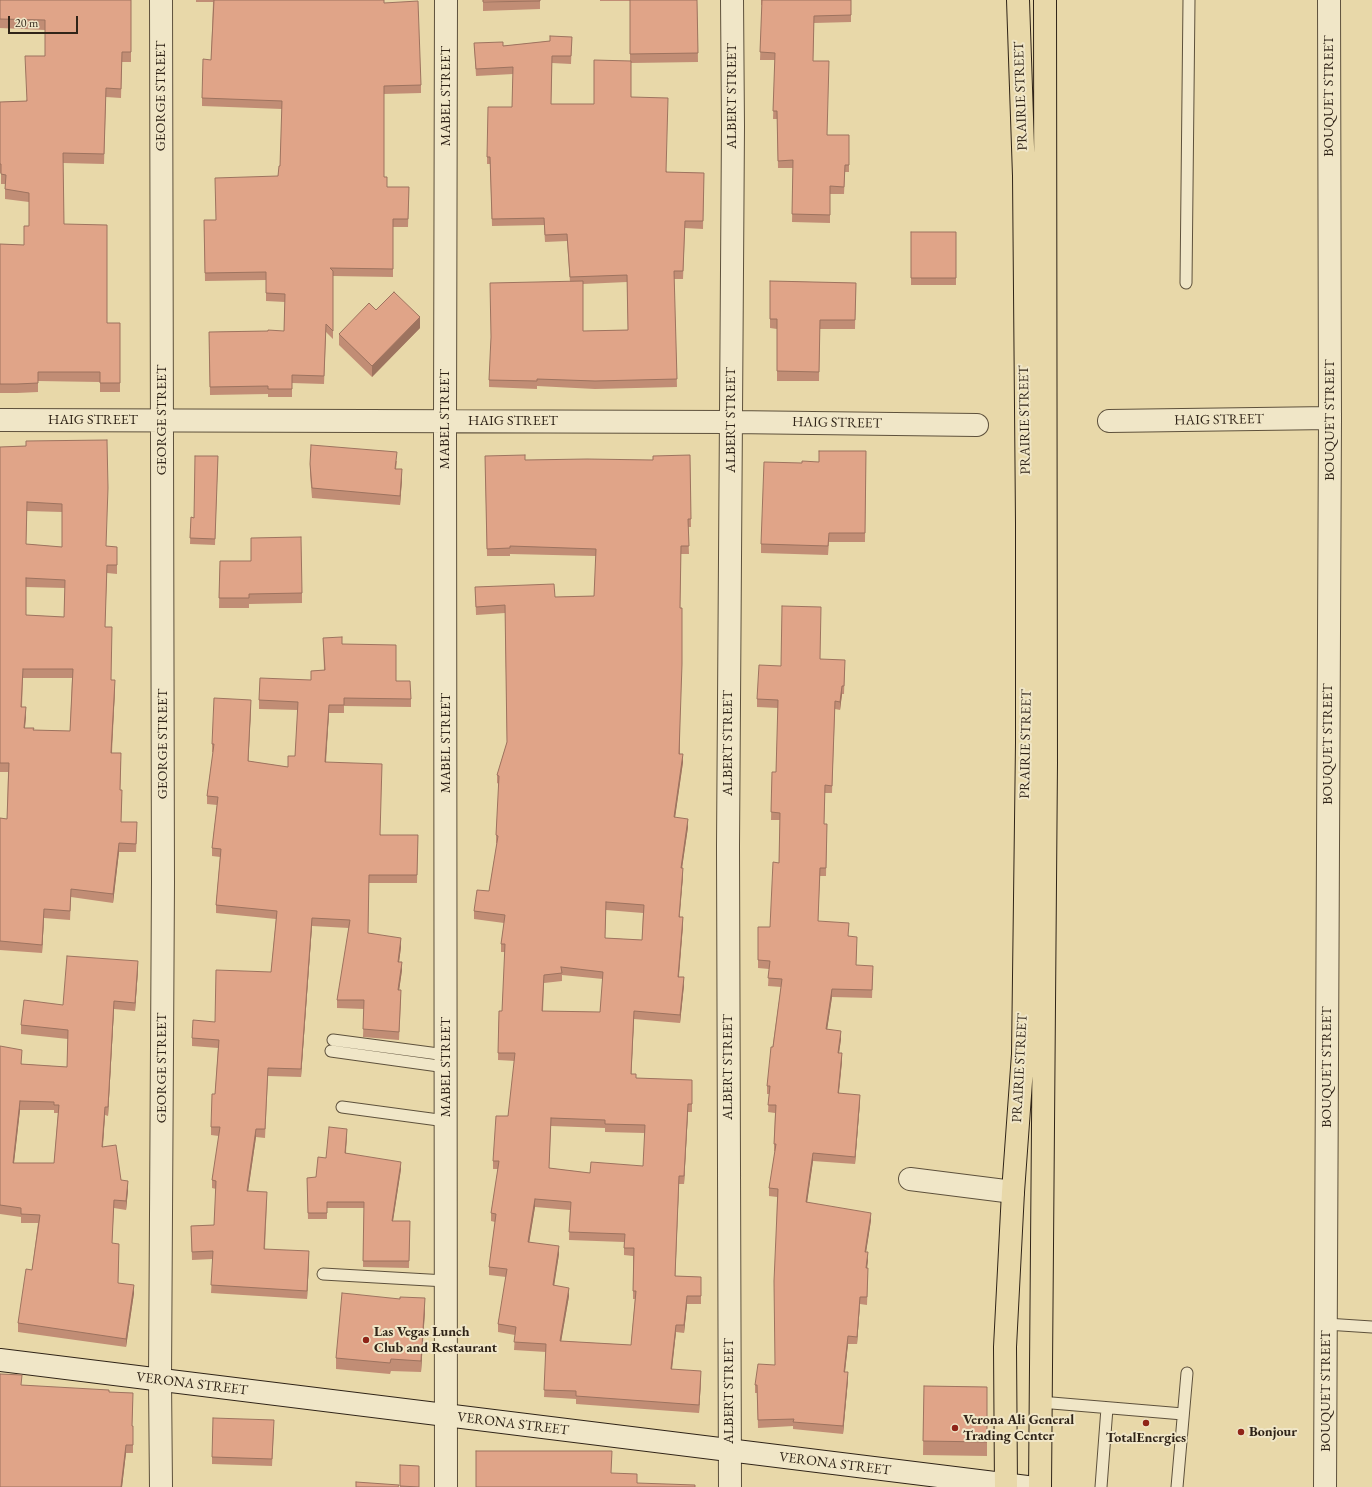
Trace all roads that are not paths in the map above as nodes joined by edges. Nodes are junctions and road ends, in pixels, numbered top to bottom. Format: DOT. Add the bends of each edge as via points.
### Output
graph roads {
  1 [pos="161,0"];
  2 [pos="446,0"];
  3 [pos="732,0"];
  4 [pos="1018,0"];
  5 [pos="1046,0"];
  6 [pos="1188,0"];
  7 [pos="1329,0"];
  8 [pos="1186,283"];
  9 [pos="1330,418"];
  10 [pos="0,420"];
  11 [pos="162,420"];
  12 [pos="445,421"];
  13 [pos="1109,421"];
  14 [pos="731,422"];
  15 [pos="977,425"];
  16 [pos="332,1045"];
  17 [pos="446,1061"];
  18 [pos="342,1107"];
  19 [pos="446,1121"];
  20 [pos="910,1179"];
  21 [pos="1013,1192"];
  22 [pos="323,1274"];
  23 [pos="446,1281"];
  24 [pos="1326,1324"];
  25 [pos="1372,1327"];
  26 [pos="0,1360"];
  27 [pos="1187,1373"];
  28 [pos="160,1380"];
  29 [pos="1040,1402"];
  30 [pos="1107,1408"];
  31 [pos="1183,1414"];
  32 [pos="446,1415"];
  33 [pos="729,1450"];
  34 [pos="1012,1486"];
  35 [pos="161,1487"];
  36 [pos="446,1487"];
  37 [pos="730,1487"];
  38 [pos="1040,1487"];
  39 [pos="1101,1487"];
  40 [pos="1177,1487"];
  41 [pos="1325,1487"];
  1 -- 11 [label="street, GEORGE STREET"];
  2 -- 12 [label="street, MABEL STREET"];
  3 -- 14 [label="street, ALBERT STREET"];
  4 -- 21 [label="main road, PRAIRIE STREET" via="1024,176 1027,743 1022,1054"];
  5 -- 29 [label="main road, PRAIRIE STREET" via="1045,1014"];
  6 -- 8 [label="lane"];
  7 -- 9 [label="street, BOUQUET STREET"];
  9 -- 13 [label="street, HAIG STREET"];
  9 -- 24 [label="street, BOUQUET STREET"];
  10 -- 11 [label="street, HAIG STREET"];
  11 -- 12 [label="street, HAIG STREET"];
  11 -- 28 [label="street, GEORGE STREET" via="164,881"];
  12 -- 14 [label="street, HAIG STREET"];
  12 -- 17 [label="street, MABEL STREET"];
  14 -- 15 [label="street, HAIG STREET"];
  14 -- 33 [label="street, ALBERT STREET" via="728,846"];
  16 -- 17 [label="lane"];
  17 -- 19 [label="street, MABEL STREET"];
  18 -- 19 [label="lane"];
  19 -- 23 [label="street, MABEL STREET"];
  20 -- 21 [label="street"];
  21 -- 34 [label="main road, PRAIRIE STREET" via="1006,1347"];
  22 -- 23 [label="lane"];
  23 -- 32 [label="street, MABEL STREET"];
  24 -- 25 [label="lane"];
  24 -- 41 [label="street, BOUQUET STREET"];
  26 -- 28 [label="street, VERONA STREET"];
  27 -- 31 [label="lane"];
  28 -- 32 [label="street, VERONA STREET"];
  28 -- 35 [label="street, GEORGE STREET"];
  29 -- 30 [label="lane"];
  29 -- 38 [label="main road, PRAIRIE STREET"];
  30 -- 31 [label="lane"];
  30 -- 39 [label="lane"];
  31 -- 40 [label="lane"];
  32 -- 33 [label="street, VERONA STREET"];
  32 -- 36 [label="street, MABEL STREET"];
  33 -- 34 [label="street, VERONA STREET"];
  33 -- 37 [label="street, ALBERT STREET"];
}
